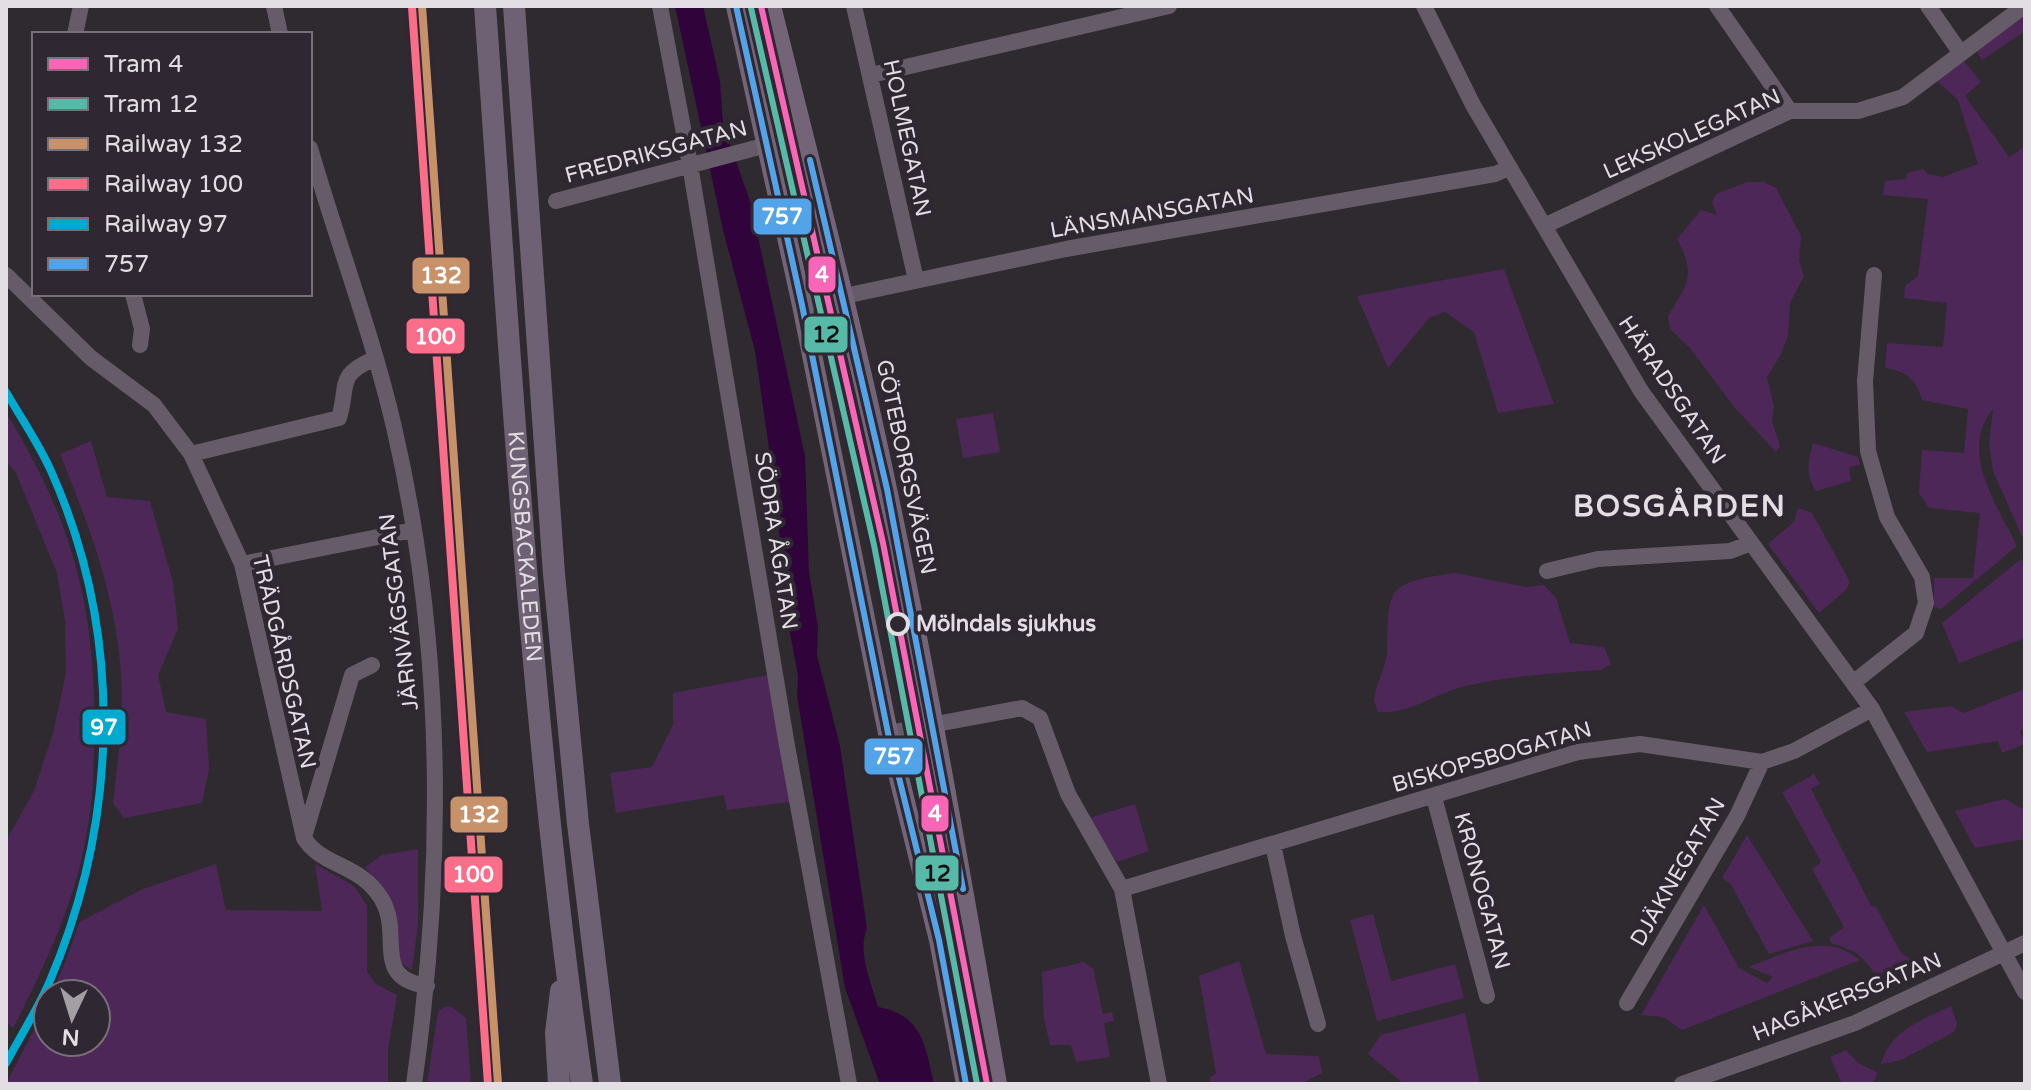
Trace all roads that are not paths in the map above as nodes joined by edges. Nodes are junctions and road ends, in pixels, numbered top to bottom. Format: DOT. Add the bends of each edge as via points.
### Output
graph roads {
  1 [pos="81,6"];
  2 [pos="274,6"];
  3 [pos="485,6"];
  4 [pos="514,6"];
  5 [pos="660,6"];
  6 [pos="736,6"];
  7 [pos="771,6"];
  8 [pos="854,6"];
  9 [pos="1169,6"];
  10 [pos="1424,6"];
  11 [pos="1717,6"];
  12 [pos="1928,6"];
  13 [pos="2024,6"];
  14 [pos="75,32"];
  15 [pos="280,32"];
  16 [pos="1960,52"];
  17 [pos="871,75"];
  18 [pos="1790,111"];
  19 [pos="767,145"];
  20 [pos="312,155"];
  21 [pos="695,164"];
  22 [pos="1509,168"];
  23 [pos="556,201"];
  24 [pos="1544,226"];
  25 [pos="6,275"];
  26 [pos="1874,275"];
  27 [pos="916,280"];
  28 [pos="845,295"];
  29 [pos="134,296"];
  30 [pos="802,305"];
  31 [pos="140,345"];
  32 [pos="374,359"];
  33 [pos="191,454"];
  34 [pos="413,530"];
  35 [pos="1751,543"];
  36 [pos="242,564"];
  37 [pos="1547,571"];
  38 [pos="372,665"];
  39 [pos="1854,682"];
  40 [pos="1872,709"];
  41 [pos="934,725"];
  42 [pos="888,733"];
  43 [pos="1762,762"];
  44 [pos="1434,797"];
  45 [pos="304,838"];
  46 [pos="1273,845"];
  47 [pos="1122,889"];
  48 [pos="2025,943"];
  49 [pos="2006,952"];
  50 [pos="566,970"];
  51 [pos="427,986"];
  52 [pos="2025,992"];
  53 [pos="1487,996"];
  54 [pos="1627,1003"];
  55 [pos="1318,1024"];
  56 [pos="414,1084"];
  57 [pos="559,1084"];
  58 [pos="582,1084"];
  59 [pos="610,1084"];
  60 [pos="849,1084"];
  61 [pos="966,1084"];
  62 [pos="997,1084"];
  63 [pos="1159,1084"];
  64 [pos="1682,1084"];
  1 -- 14 [label="street"];
  2 -- 15 [label="street"];
  3 -- 50 [label="highway, KUNGSBACKALEDEN" via="526,575"];
  4 -- 59 [label="highway, KUNGSBACKALEDEN" via="554,574"];
  5 -- 21 [label="street, SÖDRA ÅGATAN"];
  6 -- 19 [label="main road"];
  7 -- 28 [label="main road, GÖTEBORGSVÄGEN"];
  8 -- 17 [label="street, HOLMEGATAN"];
  9 -- 17 [label="street"];
  10 -- 22 [label="street, HÄRADSGATAN"];
  11 -- 18 [label="street"];
  12 -- 16 [label="street"];
  13 -- 16 [label="street, LEKSKOLEGATAN"];
  16 -- 18 [label="street, LEKSKOLEGATAN" via="1903,97 1878,107"];
  17 -- 27 [label="street, HOLMEGATAN"];
  18 -- 24 [label="street, LEKSKOLEGATAN"];
  19 -- 21 [label="street, FREDRIKSGATAN"];
  19 -- 30 [label="main road"];
  20 -- 32 [label="street, JÄRNVÄGSGATAN"];
  21 -- 23 [label="street, FREDRIKSGATAN"];
  21 -- 60 [label="street, SÖDRA ÅGATAN" via="782,719"];
  22 -- 24 [label="street, HÄRADSGATAN"];
  22 -- 27 [label="street, LÄNSMANSGATAN"];
  24 -- 35 [label="street, HÄRADSGATAN" via="1641,391"];
  25 -- 33 [label="street, TRÄDGÅRDSGATAN" via="91,358 154,405"];
  26 -- 39 [label="street" via="1865,381 1868,451 1887,517 1922,577 1926,603 1916,633"];
  27 -- 28 [label="street, LÄNSMANSGATAN"];
  28 -- 30 [label="street, LÄNSMANSGATAN"];
  28 -- 41 [label="main road, GÖTEBORGSVÄGEN"];
  29 -- 31 [label="street" via="142,329"];
  30 -- 42 [label="main road"];
  32 -- 33 [label="street" via="349,373 339,418"];
  32 -- 34 [label="street, JÄRNVÄGSGATAN"];
  33 -- 36 [label="street, TRÄDGÅRDSGATAN"];
  34 -- 36 [label="street"];
  34 -- 51 [label="street, JÄRNVÄGSGATAN" via="434,720 436,836"];
  35 -- 37 [label="street" via="1730,551 1611,557"];
  35 -- 39 [label="street, HÄRADSGATAN"];
  36 -- 45 [label="street, TRÄDGÅRDSGATAN"];
  38 -- 45 [label="street" via="352,675"];
  39 -- 40 [label="street, HÄRADSGATAN"];
  40 -- 43 [label="street, BISKOPSBOGATAN"];
  40 -- 49 [label="street, HÄRADSGATAN"];
  41 -- 42 [label="street"];
  41 -- 47 [label="street" via="1022,708 1035,712 1045,725 1068,794"];
  41 -- 62 [label="main road, GÖTEBORGSVÄGEN"];
  42 -- 61 [label="main road" via="939,940"];
  43 -- 44 [label="street, BISKOPSBOGATAN" via="1616,745"];
  43 -- 54 [label="street, DJÄKNEGATAN" via="1737,816"];
  44 -- 46 [label="street, BISKOPSBOGATAN"];
  44 -- 53 [label="street, KRONOGATAN"];
  45 -- 51 [label="street" via="317,854 368,881 390,922 393,969 403,980"];
  46 -- 47 [label="street, BISKOPSBOGATAN"];
  46 -- 55 [label="street"];
  47 -- 63 [label="street"];
  48 -- 49 [label="street, HAGÅKERSGATAN"];
  49 -- 52 [label="street, HÄRADSGATAN"];
  49 -- 64 [label="street, HAGÅKERSGATAN" via="1855,1023"];
  50 -- 57 [label="highway" via="556,1033"];
  50 -- 58 [label="highway, KUNGSBACKALEDEN"];
  51 -- 56 [label="street, JÄRNVÄGSGATAN"];
}
